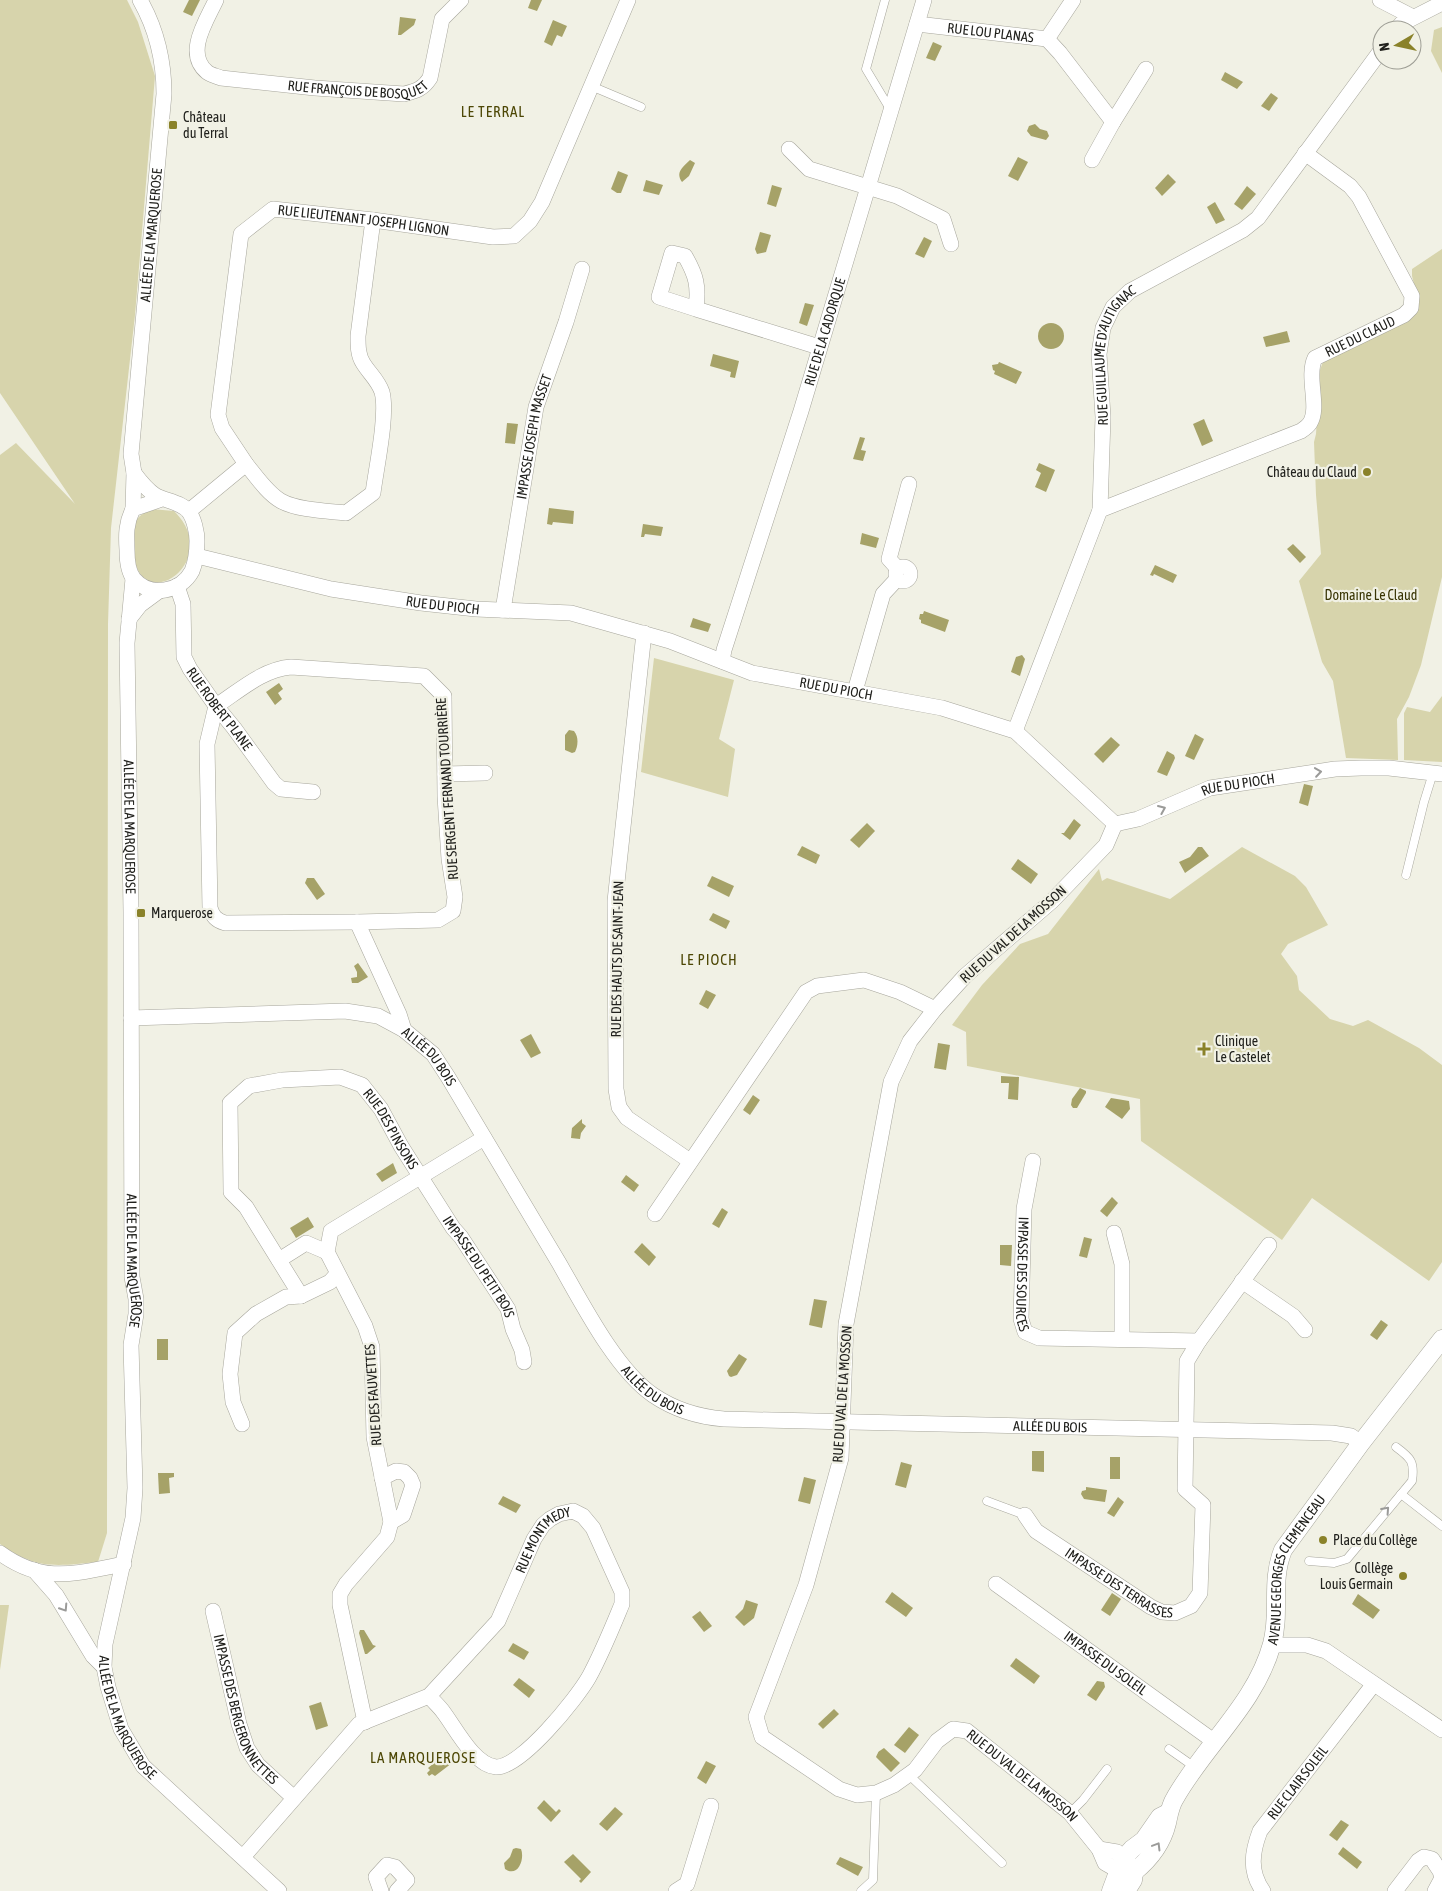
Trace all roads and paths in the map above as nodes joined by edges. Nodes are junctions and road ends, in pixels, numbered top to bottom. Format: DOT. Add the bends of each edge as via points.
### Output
graph roads {
  1 [pos="140,0"];
  2 [pos="216,0"];
  3 [pos="461,0"];
  4 [pos="628,0"];
  5 [pos="885,0"];
  6 [pos="924,0"];
  7 [pos="1073,0"];
  8 [pos="1380,0"];
  9 [pos="1442,3"];
  10 [pos="1412,17"];
  11 [pos="1407,20"];
  12 [pos="917,24"];
  13 [pos="1047,38"];
  14 [pos="1372,63"];
  15 [pos="1146,68"];
  16 [pos="591,86"];
  17 [pos="642,107"];
  18 [pos="890,109"];
  19 [pos="1113,122"];
  20 [pos="790,149"];
  21 [pos="1305,153"];
  22 [pos="1092,160"];
  23 [pos="867,186"];
  24 [pos="373,220"];
  25 [pos="951,244"];
  26 [pos="582,269"];
  27 [pos="696,309"];
  28 [pos="820,348"];
  29 [pos="246,464"];
  30 [pos="134,473"];
  31 [pos="909,484"];
  32 [pos="162,499"];
  33 [pos="133,509"];
  34 [pos="1100,510"];
  35 [pos="188,511"];
  36 [pos="197,556"];
  37 [pos="133,579"];
  38 [pos="177,586"];
  39 [pos="159,591"];
  40 [pos="503,610"];
  41 [pos="129,619"];
  42 [pos="644,633"];
  43 [pos="722,661"];
  44 [pos="855,691"];
  45 [pos="216,706"];
  46 [pos="1015,731"];
  47 [pos="485,773"];
  48 [pos="445,774"];
  49 [pos="1438,774"];
  50 [pos="313,792"];
  51 [pos="1115,824"];
  52 [pos="1406,875"];
  53 [pos="357,922"];
  54 [pos="935,1009"];
  55 [pos="131,1018"];
  56 [pos="404,1030"];
  57 [pos="484,1138"];
  58 [pos="690,1161"];
  59 [pos="1033,1161"];
  60 [pos="421,1177"];
  61 [pos="655,1214"];
  62 [pos="1114,1234"];
  63 [pos="1269,1245"];
  64 [pos="326,1252"];
  65 [pos="280,1260"];
  66 [pos="337,1274"];
  67 [pos="1242,1281"];
  68 [pos="302,1296"];
  69 [pos="1305,1330"];
  70 [pos="1122,1339"];
  71 [pos="1442,1339"];
  72 [pos="1199,1341"];
  73 [pos="524,1362"];
  74 [pos="842,1423"];
  75 [pos="242,1424"];
  76 [pos="1185,1430"];
  77 [pos="1361,1443"];
  78 [pos="1396,1447"];
  79 [pos="382,1478"];
  80 [pos="1401,1494"];
  81 [pos="988,1502"];
  82 [pos="1024,1515"];
  83 [pos="391,1522"];
  84 [pos="1442,1526"];
  85 [pos="0,1554"];
  86 [pos="1309,1561"];
  87 [pos="124,1564"];
  88 [pos="34,1570"];
  89 [pos="996,1584"];
  90 [pos="213,1611"];
  91 [pos="1272,1645"];
  92 [pos="104,1667"];
  93 [pos="1373,1684"];
  94 [pos="429,1696"];
  95 [pos="365,1722"];
  96 [pos="1442,1730"];
  97 [pos="1215,1742"];
  98 [pos="1170,1749"];
  99 [pos="1107,1768"];
  100 [pos="1196,1768"];
  101 [pos="909,1775"];
  102 [pos="876,1793"];
  103 [pos="294,1798"];
  104 [pos="711,1806"];
  105 [pos="1070,1813"];
  106 [pos="243,1857"];
  107 [pos="1002,1863"];
  108 [pos="1125,1867"];
  109 [pos="684,1888"];
  110 [pos="279,1891"];
  111 [pos="381,1891"];
  112 [pos="397,1891"];
  113 [pos="861,1891"];
  114 [pos="1111,1891"];
  115 [pos="1126,1891"];
  116 [pos="1263,1891"];
  117 [pos="1394,1891"];
  118 [pos="1435,1891"];
  1 -- 30 [label="street, ALLÉE DE LA MARQUEROSE" via="158,40 164,65 164,94 131,454"];
  2 -- 3 [label="street, RUE FRANÇOIS DE BOSQUET" via="198,38 200,62 207,72 221,78 404,94 424,87 430,78 442,19"];
  4 -- 16 [label="street, RUE LIEUTENANT JOSEPH LIGNON"];
  5 -- 18 [label="lane" via="866,69"];
  6 -- 12 [label="street, RUE DE LA CADORQUE"];
  7 -- 13 [label="street, RUE LOU PLANAS"];
  8 -- 10 [label="street"];
  9 -- 10 [label="street"];
  10 -- 11 [label="street"];
  12 -- 13 [label="street, RUE LOU PLANAS"];
  12 -- 18 [label="street, RUE DE LA CADORQUE"];
  13 -- 19 [label="street"];
  14 -- 21 [label="street, RUE GUILLAUME D'AUTIGNAC"];
  15 -- 19 [label="street"];
  16 -- 17 [label="lane"];
  16 -- 24 [label="street, RUE LIEUTENANT JOSEPH LIGNON" via="542,202 530,221 514,236 493,237"];
  18 -- 23 [label="street, RUE DE LA CADORQUE"];
  19 -- 22 [label="street"];
  20 -- 23 [label="street" via="809,169"];
  21 -- 34 [label="street, RUE GUILLAUME D'AUTIGNAC" via="1258,218 1243,230 1130,291 1113,307 1103,328 1099,354 1103,417"];
  21 -- 34 [label="street, RUE DU CLAUD" via="1350,186 1359,197 1412,296 1411,308 1404,315 1315,358 1311,366 1313,407 1310,422 1301,431"];
  23 -- 25 [label="street" via="898,196 942,219"];
  23 -- 28 [label="street, RUE DE LA CADORQUE"];
  24 -- 29 [label="street, RUE LIEUTENANT JOSEPH LIGNON" via="272,209 240,234 218,415 222,428"];
  24 -- 29 [label="street, RUE LIEUTENANT JOSEPH LIGNON" via="358,351 382,392 384,410 373,493 346,514 292,506 270,493"];
  26 -- 40 [label="street, IMPASSE JOSEPH MASSET" via="536,407"];
  27 -- 28 [label="street"];
  28 -- 43 [label="street, RUE DE LA CADORQUE"];
  29 -- 35 [label="street"];
  30 -- 32 [label="street"];
  30 -- 33 [label="street, ALLÉE DE LA MARQUEROSE"];
  31 -- 44 [label="street" via="889,559 898,574 883,594"];
  32 -- 33 [label="street"];
  32 -- 35 [label="street"];
  33 -- 37 [label="street" via="126,530 127,555"];
  34 -- 46 [label="street, RUE GUILLAUME D'AUTIGNAC"];
  35 -- 36 [label="street" via="197,535"];
  36 -- 38 [label="street" via="191,572"];
  36 -- 40 [label="street, RUE DU PIOCH" via="331,589 421,603"];
  37 -- 39 [label="street"];
  37 -- 41 [label="street, ALLÉE DE LA MARQUEROSE"];
  38 -- 39 [label="street"];
  38 -- 45 [label="street, RUE ROBERT PLANE" via="183,604 184,657"];
  39 -- 41 [label="street" via="140,605"];
  40 -- 42 [label="street, RUE DU PIOCH" via="571,613"];
  41 -- 55 [label="street, ALLÉE DE LA MARQUEROSE"];
  42 -- 43 [label="street, RUE DU PIOCH"];
  42 -- 58 [label="street, RUE DES HAUTS DE SAINT-JEAN" via="615,901 616,1089 619,1107 627,1118"];
  43 -- 44 [label="street, RUE DU PIOCH" via="752,672"];
  44 -- 46 [label="street, RUE DU PIOCH" via="942,708"];
  45 -- 48 [label="street, RUE SERGENT FERNAND TOURRIÈRE" via="268,672 280,668 424,676 444,696"];
  45 -- 50 [label="street, RUE ROBERT PLANE" via="274,783 281,789"];
  45 -- 53 [label="street" via="207,744 210,908 213,916 225,923"];
  46 -- 51 [label="street, RUE DU PIOCH"];
  47 -- 48 [label="street"];
  48 -- 53 [label="street, RUE SERGENT FERNAND TOURRIÈRE" via="455,898 453,911 438,920"];
  51 -- 49 [label="street, RUE DU PIOCH, one-way" via="1138,819 1210,788 1352,768 1389,768"];
  49 -- 52 [label="lane" via="1424,802"];
  51 -- 54 [label="street, RUE DU VAL DE LA MOSSON" via="1106,844 1052,901 964,976"];
  53 -- 56 [label="street"];
  54 -- 58 [label="street" via="900,992 864,980 817,986 806,992"];
  54 -- 74 [label="street, RUE DU VAL DE LA MOSSON" via="910,1041 892,1082 846,1324"];
  55 -- 56 [label="street, ALLÉE DU BOIS" via="345,1011 378,1016"];
  55 -- 87 [label="street, ALLÉE DE LA MARQUEROSE" via="132,1277 136,1314 131,1345 135,1488 134,1518"];
  56 -- 57 [label="street, ALLÉE DU BOIS" via="433,1054"];
  57 -- 60 [label="street"];
  57 -- 74 [label="street, ALLÉE DU BOIS" via="609,1347 628,1373 653,1395 703,1417"];
  58 -- 61 [label="street"];
  59 -- 70 [label="street, IMPASSE DES SOURCES" via="1024,1209 1021,1319 1026,1332 1039,1338"];
  60 -- 64 [label="street" via="331,1231"];
  60 -- 65 [label="street, RUE DES PINSONS" via="362,1085 340,1077 282,1080 249,1086 230,1103 230,1192 246,1207"];
  60 -- 73 [label="street, IMPASSE DU PETIT BOIS" via="508,1309"];
  62 -- 70 [label="street" via="1122,1264"];
  63 -- 67 [label="street, IMPASSE DES TERRASSES"];
  64 -- 65 [label="street" via="306,1243"];
  64 -- 66 [label="street, RUE DES FAUVETTES"];
  65 -- 68 [label="street, RUE DES PINSONS"];
  66 -- 68 [label="street" via="330,1282"];
  66 -- 79 [label="street, RUE DES FAUVETTES" via="365,1326 372,1347 374,1437"];
  67 -- 69 [label="street" via="1293,1316"];
  67 -- 72 [label="street, IMPASSE DES TERRASSES"];
  68 -- 75 [label="street" via="286,1297 256,1314 235,1334 230,1374 233,1402"];
  70 -- 72 [label="street, IMPASSE DES SOURCES"];
  71 -- 77 [label="street, AVENUE GEORGES CLEMENCEAU"];
  72 -- 76 [label="street, IMPASSE DES TERRASSES" via="1187,1361"];
  74 -- 76 [label="street, ALLÉE DU BOIS"];
  74 -- 102 [label="street, RUE DU VAL DE LA MOSSON" via="841,1458 806,1585 756,1717 762,1737 839,1790 857,1795"];
  76 -- 77 [label="street, ALLÉE DU BOIS" via="1332,1434 1352,1436"];
  76 -- 82 [label="street, IMPASSE DES TERRASSES" via="1185,1489 1203,1506 1200,1593 1191,1606 1176,1613 1151,1607 1036,1531"];
  77 -- 91 [label="street, AVENUE GEORGES CLEMENCEAU" via="1283,1550 1277,1566"];
  78 -- 80 [label="lane" via="1410,1459 1414,1469 1412,1481"];
  79 -- 83 [label="street, RUE DES FAUVETTES"];
  79 -- 83 [label="street" via="396,1471 404,1472 413,1485 403,1515"];
  80 -- 84 [label="lane"];
  86 -- 80 [label="lane, one-way" via="1334,1563 1347,1559"];
  81 -- 82 [label="lane"];
  83 -- 95 [label="street" via="387,1537 340,1594"];
  85 -- 88 [label="street"];
  87 -- 88 [label="street" via="58,1575"];
  87 -- 92 [label="street, ALLÉE DE LA MARQUEROSE" via="105,1644"];
  88 -- 92 [label="street, one-way" via="56,1595 93,1656"];
  89 -- 97 [label="street, IMPASSE DU SOLEIL"];
  90 -- 103 [label="street, IMPASSE DES BERGERONNETTES" via="247,1748 258,1765"];
  91 -- 93 [label="street" via="1308,1645 1326,1651"];
  91 -- 97 [label="street, AVENUE GEORGES CLEMENCEAU" via="1260,1676"];
  92 -- 106 [label="street, ALLÉE DE LA MARQUEROSE" via="121,1729 143,1766"];
  93 -- 96 [label="street"];
  93 -- 116 [label="street, RUE CLAIR SOLEIL" via="1260,1830 1253,1849 1253,1870"];
  94 -- 94 [label="street, RUE MONTMEDY" via="480,1760 495,1767 519,1758 556,1722 588,1678 622,1604 622,1592 593,1528 584,1516 573,1511 559,1514 543,1525 498,1621"];
  94 -- 95 [label="street, RUE MONTMEDY"];
  95 -- 103 [label="street, RUE MONTMEDY" via="359,1724"];
  97 -- 100 [label="street, AVENUE GEORGES CLEMENCEAU"];
  98 -- 100 [label="lane"];
  99 -- 105 [label="lane"];
  100 -- 108 [label="street, AVENUE GEORGES CLEMENCEAU" via="1175,1797 1161,1841 1148,1860"];
  101 -- 102 [label="street, RUE DU VAL DE LA MOSSON"];
  101 -- 105 [label="street, RUE DU VAL DE LA MOSSON" via="937,1741 953,1729 967,1731"];
  101 -- 107 [label="lane"];
  102 -- 113 [label="lane" via="873,1880"];
  103 -- 106 [label="street, RUE MONTMEDY"];
  104 -- 109 [label="street"];
  105 -- 108 [label="street, RUE DU VAL DE LA MOSSON" via="1099,1849 1105,1863"];
  106 -- 110 [label="street, ALLÉE DE LA MARQUEROSE"];
  108 -- 114 [label="street, AVENUE GEORGES CLEMENCEAU"];
  108 -- 115 [label="street, AVENUE GEORGES CLEMENCEAU" via="1133,1880"];
  111 -- 112 [label="street" via="376,1877 387,1865 395,1867 407,1880"];
  117 -- 118 [label="street" via="1424,1857 1432,1859 1442,1878"];
}
